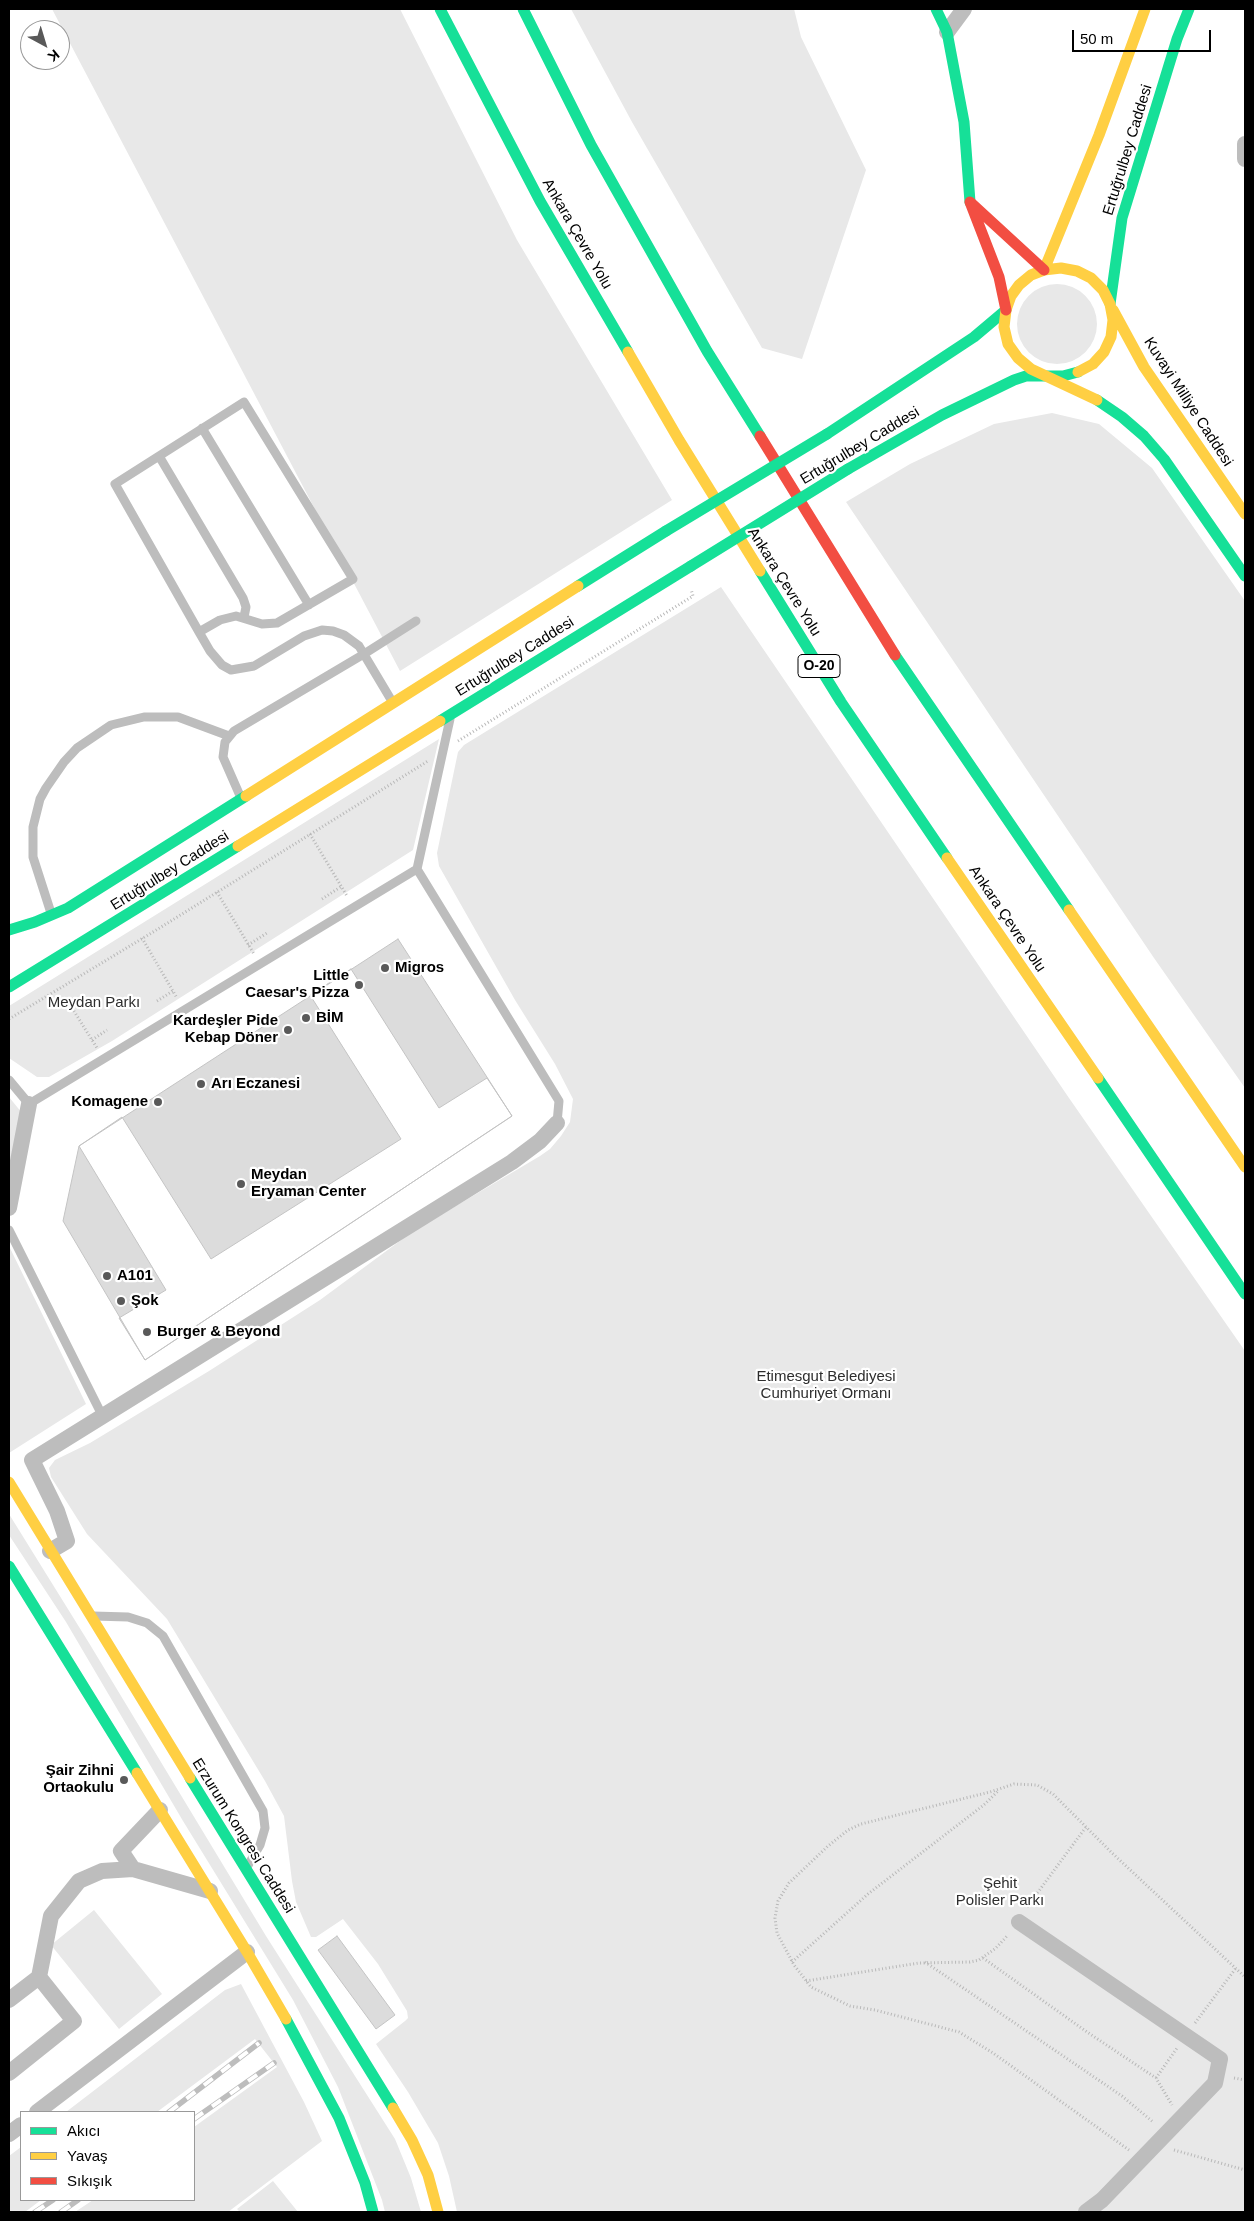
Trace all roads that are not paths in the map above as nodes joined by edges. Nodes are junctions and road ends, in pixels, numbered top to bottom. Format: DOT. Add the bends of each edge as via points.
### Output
graph roads {
  1 [pos="440,9"];
  2 [pos="523,9"];
  3 [pos="936,9"];
  4 [pos="964,9"];
  5 [pos="1145,9"];
  6 [pos="1189,9"];
  7 [pos="947,32"];
  8 [pos="1245,144"];
  9 [pos="1245,159"];
  10 [pos="970,202"];
  11 [pos="1044,270"];
  12 [pos="1110,304"];
  13 [pos="1006,310"];
  14 [pos="1046,375"];
  15 [pos="202,428"];
  16 [pos="158,456"];
  17 [pos="1245,514"];
  18 [pos="1245,576"];
  19 [pos="309,605"];
  20 [pos="244,617"];
  21 [pos="416,621"];
  22 [pos="199,632"];
  23 [pos="364,654"];
  24 [pos="393,703"];
  25 [pos="451,714"];
  26 [pos="229,736"];
  27 [pos="241,799"];
  28 [pos="417,868"];
  29 [pos="52,915"];
  30 [pos="9,930"];
  31 [pos="9,987"];
  32 [pos="9,1080"];
  33 [pos="29,1104"];
  34 [pos="557,1123"];
  35 [pos="1245,1168"];
  36 [pos="9,1208"];
  37 [pos="9,1230"];
  38 [pos="1245,1294"];
  39 [pos="103,1417"];
  40 [pos="9,1482"];
  41 [pos="50,1551"];
  42 [pos="9,1566"];
  43 [pos="90,1616"];
  44 [pos="160,1810"];
  45 [pos="132,1869"];
  46 [pos="246,1869"];
  47 [pos="210,1891"];
  48 [pos="1019,1922"];
  49 [pos="247,1952"];
  50 [pos="39,1977"];
  51 [pos="9,2000"];
  52 [pos="9,2073"];
  53 [pos="38,2111"];
  54 [pos="20,2126"];
  55 [pos="9,2134"];
  56 [pos="373,2212"];
  57 [pos="438,2212"];
  58 [pos="1086,2212"];
  1 -- 38 [label="main road, Ankara Çevre Yolu / O-20" via="540,202 679,440 836,694"];
  2 -- 35 [label="main road" via="591,145 707,351 903,668"];
  3 -- 7 [label="main road"];
  4 -- 7 [label="street"];
  5 -- 11 [label="main road, Ertuğrulbey Caddesi" via="1099,135"];
  6 -- 12 [label="main road, Ertuğrulbey Caddesi" via="1122,218"];
  7 -- 10 [label="main road" via="964,122"];
  8 -- 9 [label="street"];
  10 -- 11 [label="main road"];
  10 -- 13 [label="main road" via="1000,277"];
  11 -- 12 [label="main road, Ertuğrulbey Caddesi" via="1076,270 1103,290"];
  11 -- 13 [label="main road, Ertuğrulbey Caddesi" via="1019,285"];
  12 -- 14 [label="main road, Ertuğrulbey Caddesi" via="1113,320 1111,337 1104,352 1079,372 1063,376"];
  12 -- 17 [label="main road, Kuvayi Milliye Caddesi" via="1144,367"];
  13 -- 14 [label="main road, Ertuğrulbey Caddesi" via="1004,327 1008,344 1030,369"];
  13 -- 24 [label="main road, Ertuğrulbey Caddesi, bridge" via="966,342 827,434"];
  14 -- 18 [label="main road" via="1095,399 1144,436 1164,459"];
  14 -- 25 [label="main road, Ertuğrulbey Caddesi, bridge" via="1026,376 995,388 910,432"];
  15 -- 16 [label="lane"];
  15 -- 19 [label="lane"];
  15 -- 19 [label="lane" via="244,402 353,580"];
  16 -- 20 [label="lane" via="246,602"];
  16 -- 22 [label="lane" via="114,484"];
  19 -- 20 [label="lane" via="277,623 262,624"];
  20 -- 22 [label="lane" via="228,617"];
  21 -- 23 [label="lane"];
  22 -- 23 [label="lane" via="216,659 232,670 254,666 304,636 322,630 344,635"];
  23 -- 24 [label="lane"];
  23 -- 26 [label="lane"];
  24 -- 27 [label="main road, Ertuğrulbey Caddesi"];
  25 -- 28 [label="lane"];
  25 -- 31 [label="main road, Ertuğrulbey Caddesi"];
  26 -- 27 [label="lane" via="223,757"];
  26 -- 29 [label="lane" via="178,717 144,717 111,725 77,748 46,788 33,827 33,857"];
  27 -- 29 [label="main road, Ertuğrulbey Caddesi"];
  28 -- 33 [label="lane"];
  28 -- 34 [label="lane" via="559,1101"];
  29 -- 30 [label="main road, Ertuğrulbey Caddesi"];
  32 -- 33 [label="lane"];
  33 -- 36 [label="street"];
  34 -- 39 [label="street" via="512,1162"];
  37 -- 39 [label="lane"];
  39 -- 41 [label="street" via="32,1460 58,1511 67,1541"];
  40 -- 41 [label="main road, Erzurum Kongresi Caddesi"];
  41 -- 43 [label="main road, Erzurum Kongresi Caddesi"];
  42 -- 44 [label="main road"];
  43 -- 46 [label="main road, Erzurum Kongresi Caddesi"];
  43 -- 46 [label="lane" via="128,1617 147,1624 163,1636 263,1811 265,1828 260,1845"];
  44 -- 45 [label="street" via="121,1851"];
  44 -- 47 [label="main road"];
  45 -- 47 [label="street"];
  45 -- 50 [label="street" via="102,1871 79,1881 51,1916"];
  46 -- 57 [label="main road, Erzurum Kongresi Caddesi" via="412,2140 428,2176"];
  47 -- 49 [label="main road"];
  48 -- 58 [label="street" via="1220,2059 1215,2083 1102,2200"];
  49 -- 53 [label="street"];
  49 -- 56 [label="main road" via="339,2118"];
  50 -- 51 [label="street"];
  50 -- 52 [label="street" via="74,2021"];
  54 -- 55 [label="street"];
}
